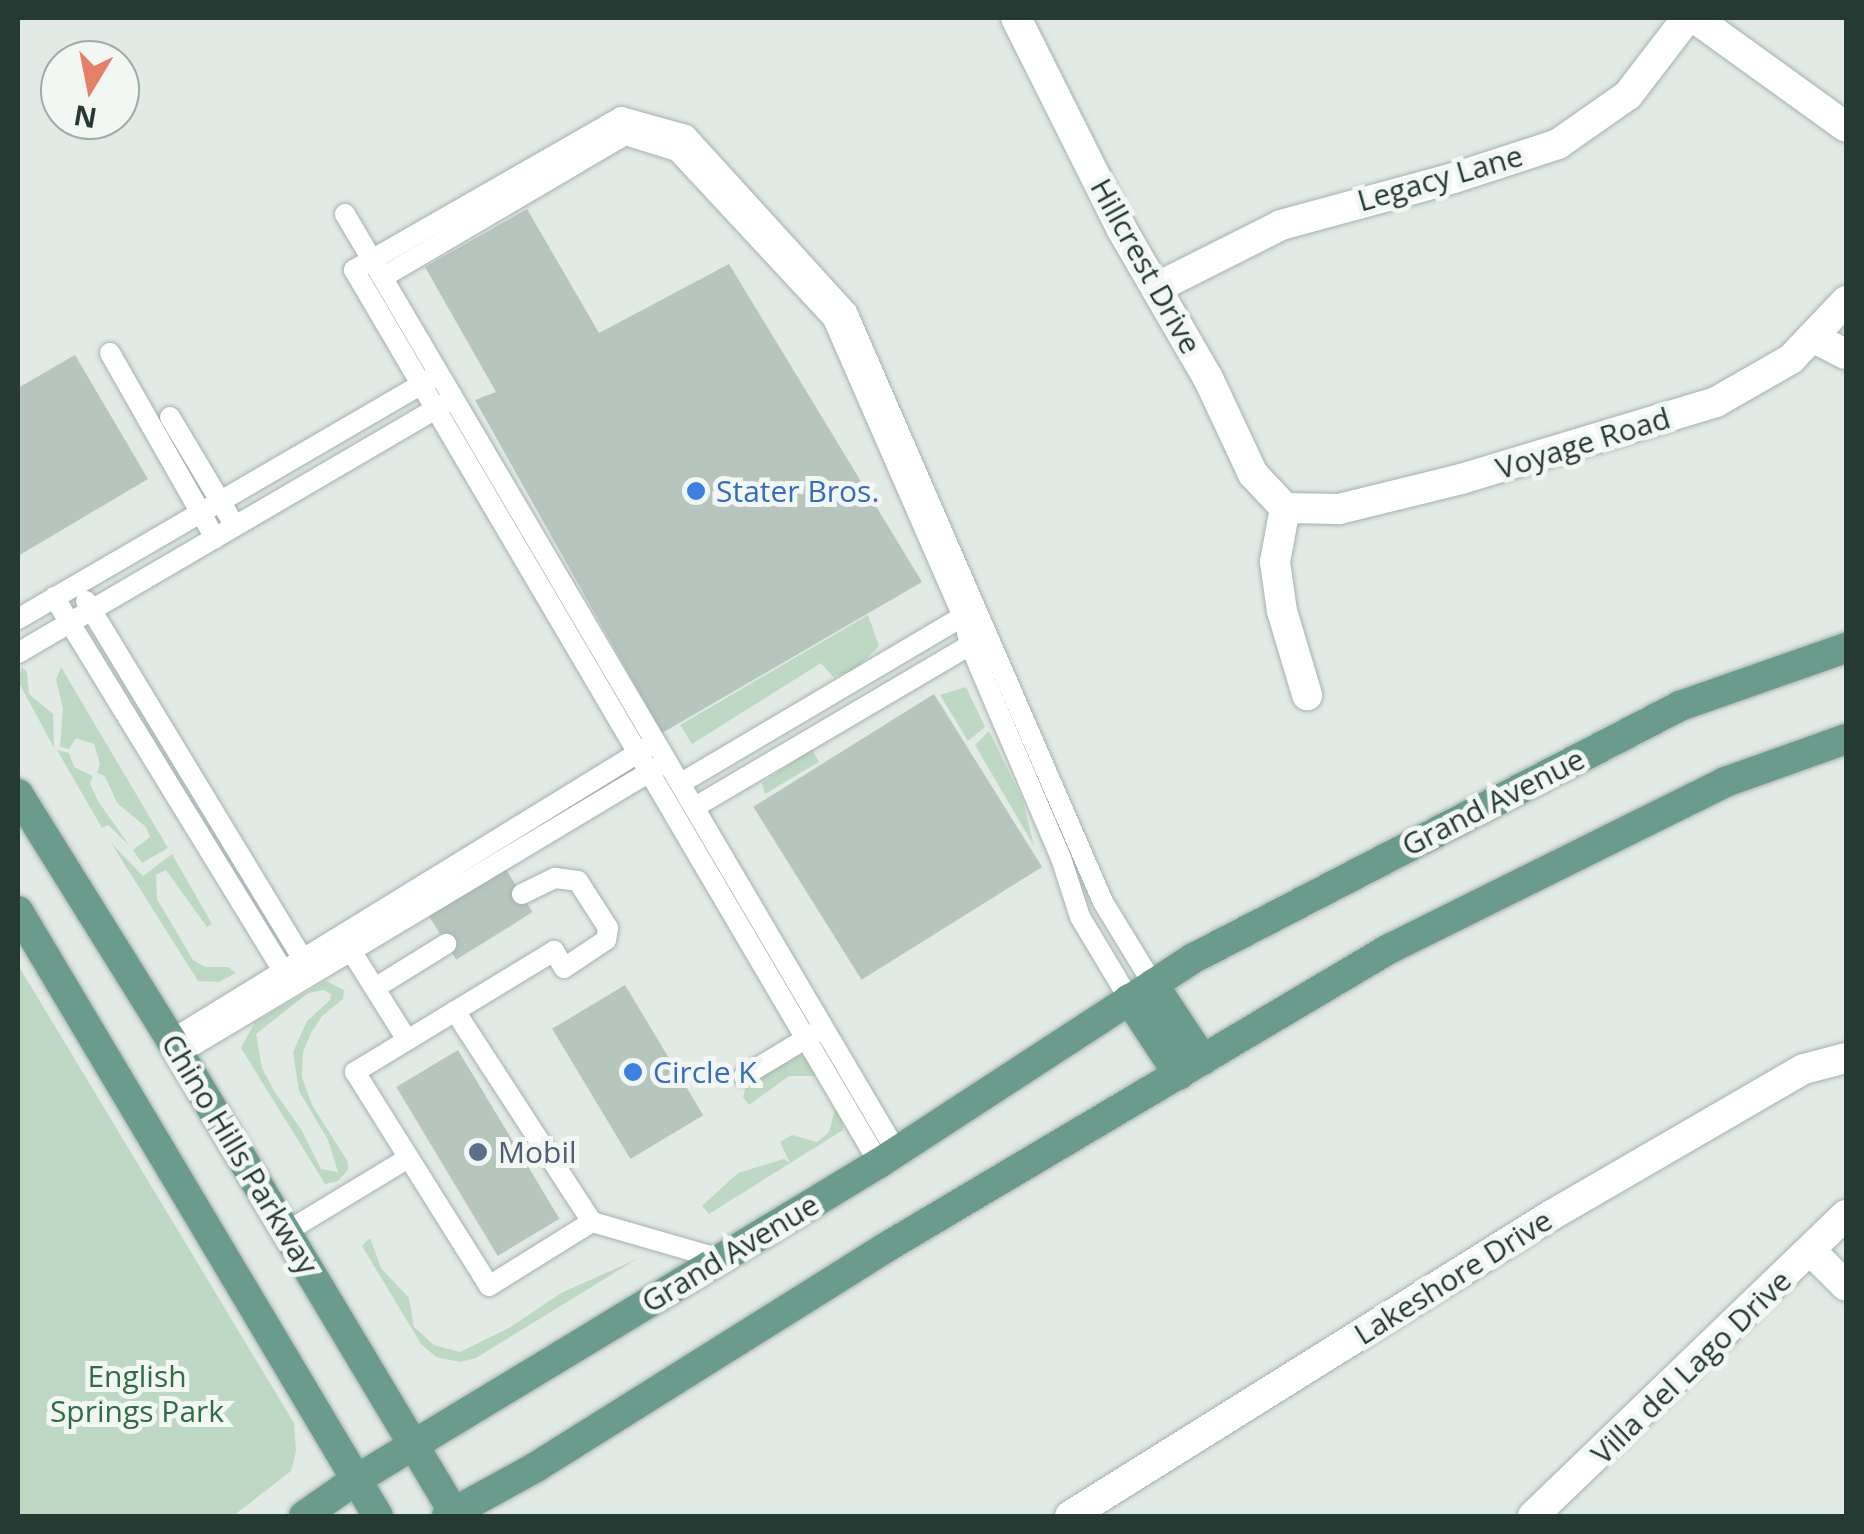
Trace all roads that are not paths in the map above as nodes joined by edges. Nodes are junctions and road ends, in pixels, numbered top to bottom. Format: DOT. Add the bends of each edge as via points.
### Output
graph roads {
  1 [pos="1016,18"];
  2 [pos="1687,18"];
  3 [pos="1695,18"];
  4 [pos="1846,128"];
  5 [pos="345,214"];
  6 [pos="378,268"];
  7 [pos="1156,288"];
  8 [pos="1846,300"];
  9 [pos="1812,337"];
  10 [pos="110,353"];
  11 [pos="1846,354"];
  12 [pos="441,374"];
  13 [pos="421,385"];
  14 [pos="455,397"];
  15 [pos="435,409"];
  16 [pos="170,417"];
  17 [pos="220,501"];
  18 [pos="1285,508"];
  19 [pos="201,512"];
  20 [pos="235,526"];
  21 [pos="216,538"];
  22 [pos="76,584"];
  23 [pos="54,597"];
  24 [pos="92,610"];
  25 [pos="963,616"];
  26 [pos="18,619"];
  27 [pos="70,623"];
  28 [pos="970,645"];
  29 [pos="1846,648"];
  30 [pos="18,654"];
  31 [pos="1307,695"];
  32 [pos="1846,739"];
  33 [pos="648,747"];
  34 [pos="659,766"];
  35 [pos="681,783"];
  36 [pos="18,794"];
  37 [pos="695,807"];
  38 [pos="522,894"];
  39 [pos="18,910"];
  40 [pos="347,942"];
  41 [pos="446,944"];
  42 [pos="303,959"];
  43 [pos="283,971"];
  44 [pos="374,988"];
  45 [pos="1141,992"];
  46 [pos="455,1011"];
  47 [pos="815,1033"];
  48 [pos="407,1040"];
  49 [pos="175,1047"];
  50 [pos="1846,1058"];
  51 [pos="1191,1068"];
  52 [pos="744,1076"];
  53 [pos="888,1157"];
  54 [pos="408,1158"];
  55 [pos="1846,1215"];
  56 [pos="592,1222"];
  57 [pos="286,1232"];
  58 [pos="1810,1252"];
  59 [pos="720,1259"];
  60 [pos="1846,1286"];
  61 [pos="414,1446"];
  62 [pos="354,1481"];
  63 [pos="452,1515"];
  64 [pos="304,1516"];
  65 [pos="378,1516"];
  66 [pos="1070,1516"];
  67 [pos="1533,1516"];
  1 -- 7 [label="street, Hillcrest Drive"];
  2 -- 7 [label="street, Legacy Lane" via="1628,96 1558,144 1280,224"];
  3 -- 4 [label="street"];
  5 -- 6 [label="lane"];
  6 -- 12 [label="lane"];
  6 -- 13 [label="lane" via="354,270"];
  6 -- 25 [label="lane" via="626,135 677,151 833,319"];
  6 -- 45 [label="lane" via="621,116 686,134 847,312"];
  7 -- 18 [label="street, Hillcrest Drive" via="1253,474"];
  8 -- 9 [label="street, Voyage Road"];
  9 -- 11 [label="street"];
  9 -- 18 [label="street, Voyage Road" via="1792,359 1716,402 1460,480 1340,509"];
  10 -- 19 [label="lane"];
  12 -- 13 [label="lane"];
  12 -- 14 [label="lane"];
  13 -- 15 [label="lane"];
  13 -- 17 [label="lane"];
  14 -- 15 [label="lane"];
  14 -- 33 [label="lane"];
  15 -- 20 [label="lane"];
  15 -- 33 [label="lane"];
  16 -- 17 [label="lane"];
  17 -- 19 [label="lane"];
  17 -- 20 [label="lane"];
  18 -- 31 [label="street" via="1274,562"];
  19 -- 21 [label="lane"];
  19 -- 22 [label="lane"];
  20 -- 21 [label="lane"];
  21 -- 24 [label="lane"];
  22 -- 23 [label="lane"];
  22 -- 24 [label="lane"];
  23 -- 26 [label="lane"];
  23 -- 27 [label="lane"];
  24 -- 27 [label="lane"];
  24 -- 42 [label="lane"];
  25 -- 28 [label="lane"];
  25 -- 35 [label="lane"];
  27 -- 30 [label="lane"];
  27 -- 43 [label="lane"];
  28 -- 37 [label="lane"];
  28 -- 45 [label="lane" via="1080,917"];
  29 -- 45 [label="main road, Grand Avenue" via="1680,706"];
  32 -- 51 [label="main road" via="1725,782 1405,941"];
  33 -- 34 [label="lane"];
  33 -- 40 [label="lane"];
  34 -- 35 [label="lane"];
  34 -- 40 [label="lane"];
  34 -- 47 [label="lane"];
  35 -- 37 [label="lane"];
  36 -- 49 [label="main road, Chino Hills Parkway"];
  37 -- 47 [label="lane"];
  38 -- 46 [label="lane" via="555,878 578,880 608,928 606,940 564,968 554,951"];
  39 -- 62 [label="main road"];
  40 -- 42 [label="lane"];
  40 -- 44 [label="lane"];
  40 -- 49 [label="lane"];
  41 -- 44 [label="lane"];
  42 -- 43 [label="lane"];
  43 -- 49 [label="lane"];
  44 -- 48 [label="lane"];
  45 -- 51 [label="main road"];
  45 -- 53 [label="main road, Grand Avenue"];
  46 -- 48 [label="lane"];
  46 -- 56 [label="lane"];
  47 -- 52 [label="lane"];
  47 -- 53 [label="lane"];
  48 -- 54 [label="lane" via="355,1072"];
  49 -- 57 [label="main road, Chino Hills Parkway"];
  50 -- 66 [label="street, Lakeshore Drive" via="1804,1069 1550,1216"];
  51 -- 63 [label="main road"];
  53 -- 59 [label="main road, Grand Avenue"];
  54 -- 56 [label="lane" via="489,1286"];
  54 -- 57 [label="lane"];
  55 -- 58 [label="street, Villa del Lago Drive"];
  56 -- 59 [label="lane"];
  57 -- 61 [label="main road, Chino Hills Parkway"];
  58 -- 60 [label="street"];
  58 -- 67 [label="street, Villa del Lago Drive"];
  59 -- 61 [label="main road, Grand Avenue"];
  61 -- 62 [label="main road, Grand Avenue"];
  61 -- 63 [label="main road, Chino Hills Parkway"];
  62 -- 64 [label="main road, Grand Avenue"];
  62 -- 65 [label="main road"];
}
